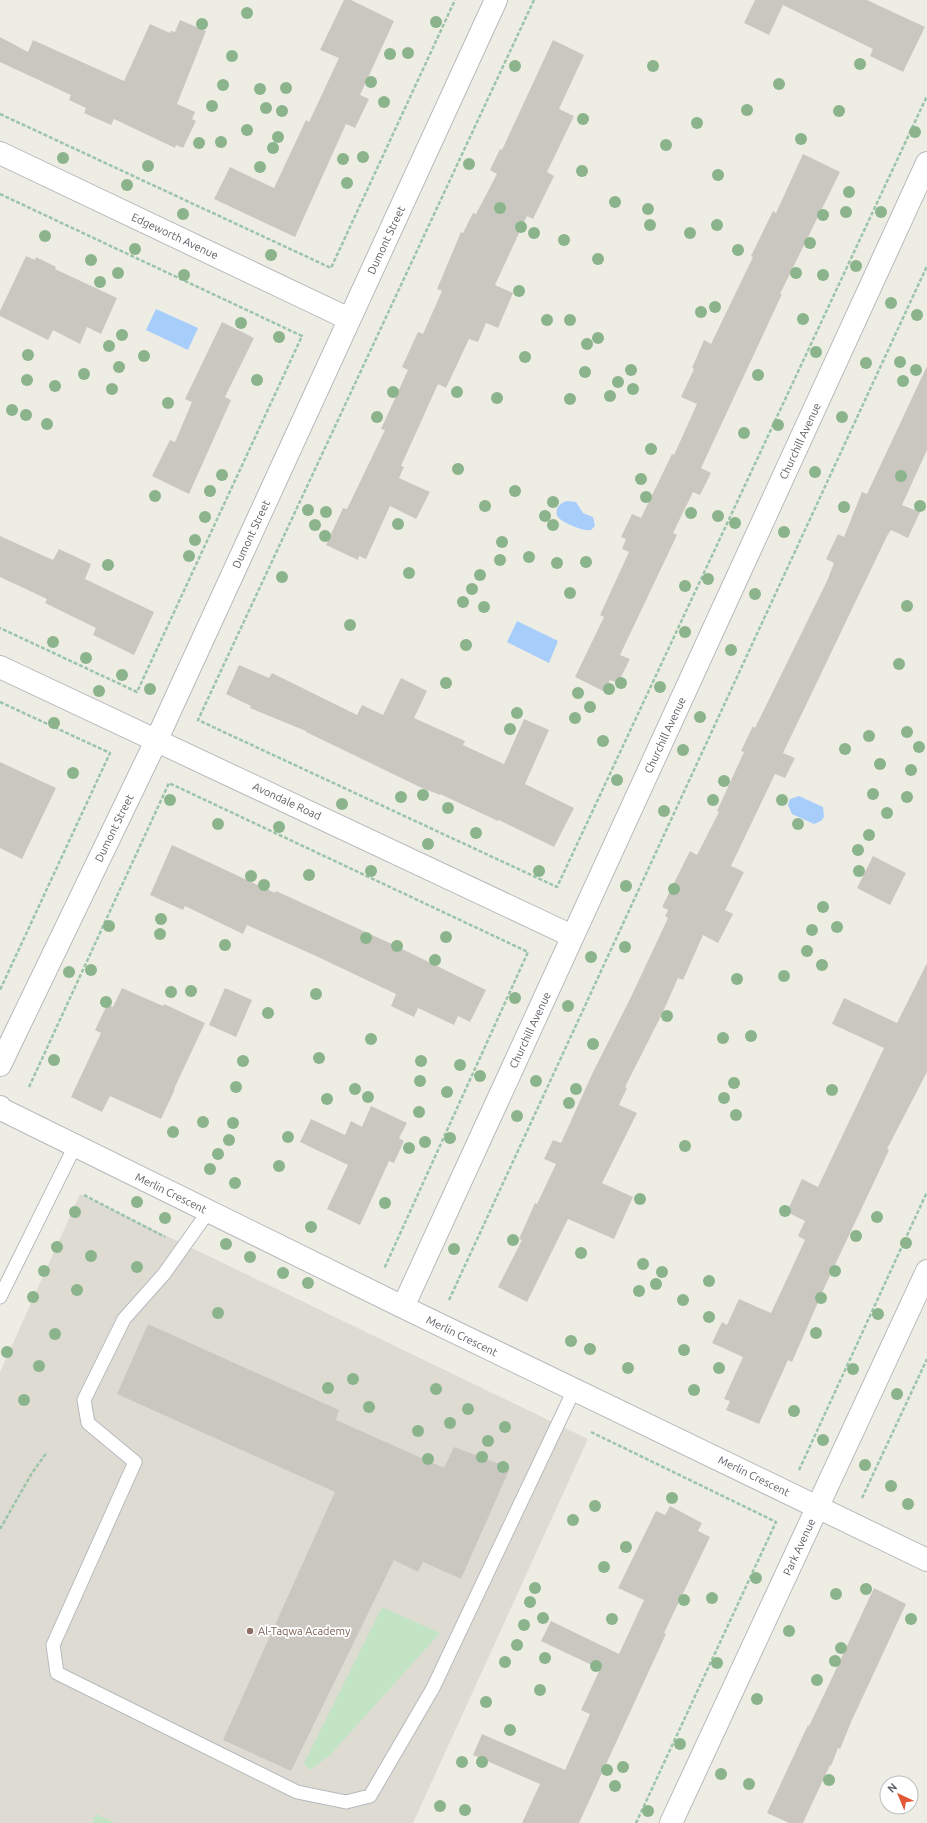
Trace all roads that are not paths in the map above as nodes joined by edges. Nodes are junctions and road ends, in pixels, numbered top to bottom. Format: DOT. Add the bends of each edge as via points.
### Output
graph roads {
  1 [pos="496,0"];
  2 [pos="0,153"];
  3 [pos="927,163"];
  4 [pos="349,319"];
  5 [pos="0,667"];
  6 [pos="157,739"];
  7 [pos="572,936"];
  8 [pos="0,1065"];
  9 [pos="0,1109"];
  10 [pos="75,1146"];
  11 [pos="208,1212"];
  12 [pos="927,1270"];
  13 [pos="0,1298"];
  14 [pos="403,1307"];
  15 [pos="574,1390"];
  16 [pos="817,1507"];
  17 [pos="927,1560"];
  18 [pos="671,1823"];
  1 -- 4 [label="street, Dumont Street"];
  2 -- 4 [label="street, Edgeworth Avenue"];
  3 -- 7 [label="street, Churchill Avenue"];
  4 -- 6 [label="street, Dumont Street"];
  5 -- 6 [label="street, Avondale Road"];
  6 -- 7 [label="street, Avondale Road"];
  6 -- 8 [label="street, Dumont Street"];
  7 -- 14 [label="street, Churchill Avenue"];
  9 -- 10 [label="street, Merlin Crescent"];
  10 -- 11 [label="street, Merlin Crescent"];
  10 -- 13 [label="lane"];
  11 -- 14 [label="street, Merlin Crescent"];
  11 -- 15 [label="lane" via="164,1274 124,1319 84,1400 88,1423 134,1462 53,1645 57,1673 297,1792 346,1802 370,1796 433,1688"];
  12 -- 16 [label="street, Park Avenue"];
  14 -- 15 [label="street, Merlin Crescent"];
  15 -- 16 [label="street, Merlin Crescent"];
  16 -- 17 [label="street, Merlin Crescent"];
  16 -- 18 [label="street, Park Avenue"];
}
